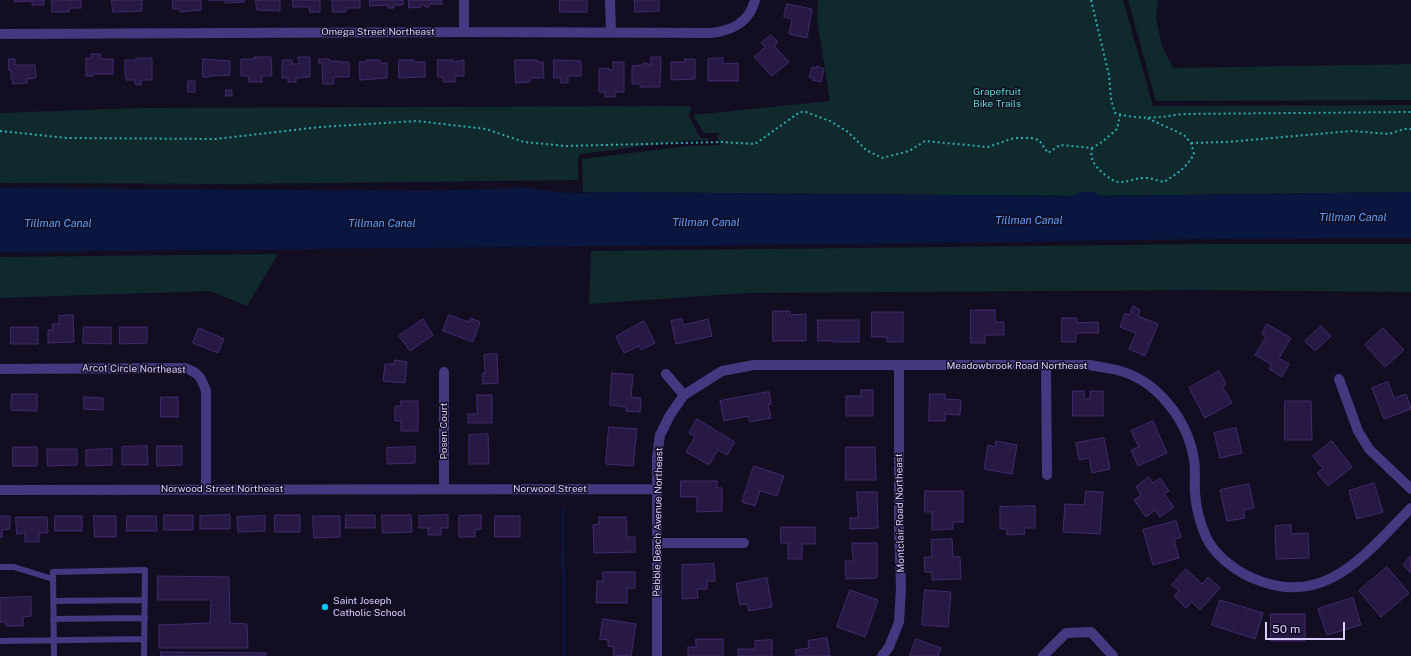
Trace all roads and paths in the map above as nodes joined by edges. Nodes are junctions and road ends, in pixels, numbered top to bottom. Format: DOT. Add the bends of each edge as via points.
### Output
graph roads {
  1 [pos="464,0"];
  2 [pos="610,0"];
  3 [pos="755,0"];
  4 [pos="1091,0"];
  5 [pos="464,32"];
  6 [pos="611,32"];
  7 [pos="0,34"];
  8 [pos="1411,112"];
  9 [pos="1120,115"];
  10 [pos="1146,118"];
  11 [pos="1411,129"];
  12 [pos="0,131"];
  13 [pos="1192,143"];
  14 [pos="1092,148"];
  15 [pos="1046,365"];
  16 [pos="899,366"];
  17 [pos="0,369"];
  18 [pos="444,372"];
  19 [pos="666,374"];
  20 [pos="1339,379"];
  21 [pos="684,395"];
  22 [pos="1047,475"];
  23 [pos="206,489"];
  24 [pos="444,489"];
  25 [pos="657,489"];
  26 [pos="1411,489"];
  27 [pos="0,490"];
  28 [pos="1411,508"];
  29 [pos="657,543"];
  30 [pos="744,543"];
  31 [pos="0,567"];
  32 [pos="53,579"];
  33 [pos="145,600"];
  34 [pos="53,601"];
  35 [pos="145,618"];
  36 [pos="53,619"];
  37 [pos="144,639"];
  38 [pos="53,640"];
  39 [pos="0,641"];
  40 [pos="54,656"];
  41 [pos="144,656"];
  42 [pos="657,656"];
  43 [pos="882,656"];
  44 [pos="1043,656"];
  45 [pos="1113,656"];
  1 -- 5 [label="street"];
  2 -- 6 [label="street"];
  3 -- 6 [label="street, Omega Street Northeast" via="750,15 733,28 722,32"];
  4 -- 9 [label="path" via="1109,75 1111,99 1115,113"];
  5 -- 6 [label="street, Omega Street Northeast"];
  5 -- 7 [label="street, Omega Street Northeast"];
  8 -- 10 [label="path" via="1182,114"];
  9 -- 10 [label="path" via="1128,118"];
  9 -- 14 [label="path" via="1117,129"];
  10 -- 13 [label="path" via="1184,135"];
  11 -- 13 [label="path" via="1389,134 1352,131"];
  12 -- 14 [label="path" via="67,138 216,139 320,127 416,121 486,129 524,142 566,146 721,142 755,144 800,112 806,112 830,121 848,132 866,150 882,158 909,151 925,141 988,147 1014,138 1031,138 1039,140 1048,153 1060,145"];
  13 -- 14 [label="path" via="1194,154 1189,164 1164,182 1147,178 1117,182 1108,178 1094,164"];
  15 -- 16 [label="street, Meadowbrook Road Northeast"];
  15 -- 22 [label="street"];
  15 -- 28 [label="street, Meadowbrook Road Northeast" via="1090,365 1118,370 1141,380 1160,394 1177,414 1188,438 1194,460 1197,512 1207,538 1218,554 1238,572 1263,583 1289,588 1315,585 1336,577 1356,563"];
  16 -- 21 [label="street, Meadowbrook Road Northeast" via="754,365 722,371"];
  16 -- 43 [label="street, Montclair Road Northeast" via="901,588 899,622 889,647"];
  17 -- 23 [label="street, Arcot Circle Northeast" via="185,368 196,372 206,391"];
  18 -- 24 [label="street, Posen Court"];
  19 -- 21 [label="street"];
  20 -- 26 [label="street" via="1358,431 1369,449"];
  21 -- 25 [label="street, Pebble Beach Avenue Northeast" via="670,414 660,435"];
  23 -- 24 [label="street, Norwood Street Northeast"];
  23 -- 27 [label="street, Norwood Street Northeast"];
  24 -- 25 [label="street, Norwood Street"];
  25 -- 29 [label="street, Pebble Beach Avenue Northeast"];
  29 -- 30 [label="street"];
  29 -- 42 [label="street, Pebble Beach Avenue Northeast"];
  31 -- 32 [label="lane" via="14,567"];
  32 -- 33 [label="lane" via="53,572 145,570"];
  32 -- 34 [label="lane"];
  33 -- 34 [label="lane"];
  33 -- 35 [label="lane"];
  34 -- 36 [label="lane"];
  35 -- 36 [label="lane"];
  35 -- 37 [label="lane"];
  36 -- 38 [label="lane"];
  37 -- 38 [label="lane"];
  37 -- 41 [label="lane"];
  38 -- 39 [label="lane"];
  38 -- 40 [label="lane"];
  44 -- 45 [label="street" via="1066,633 1091,632"];
}
